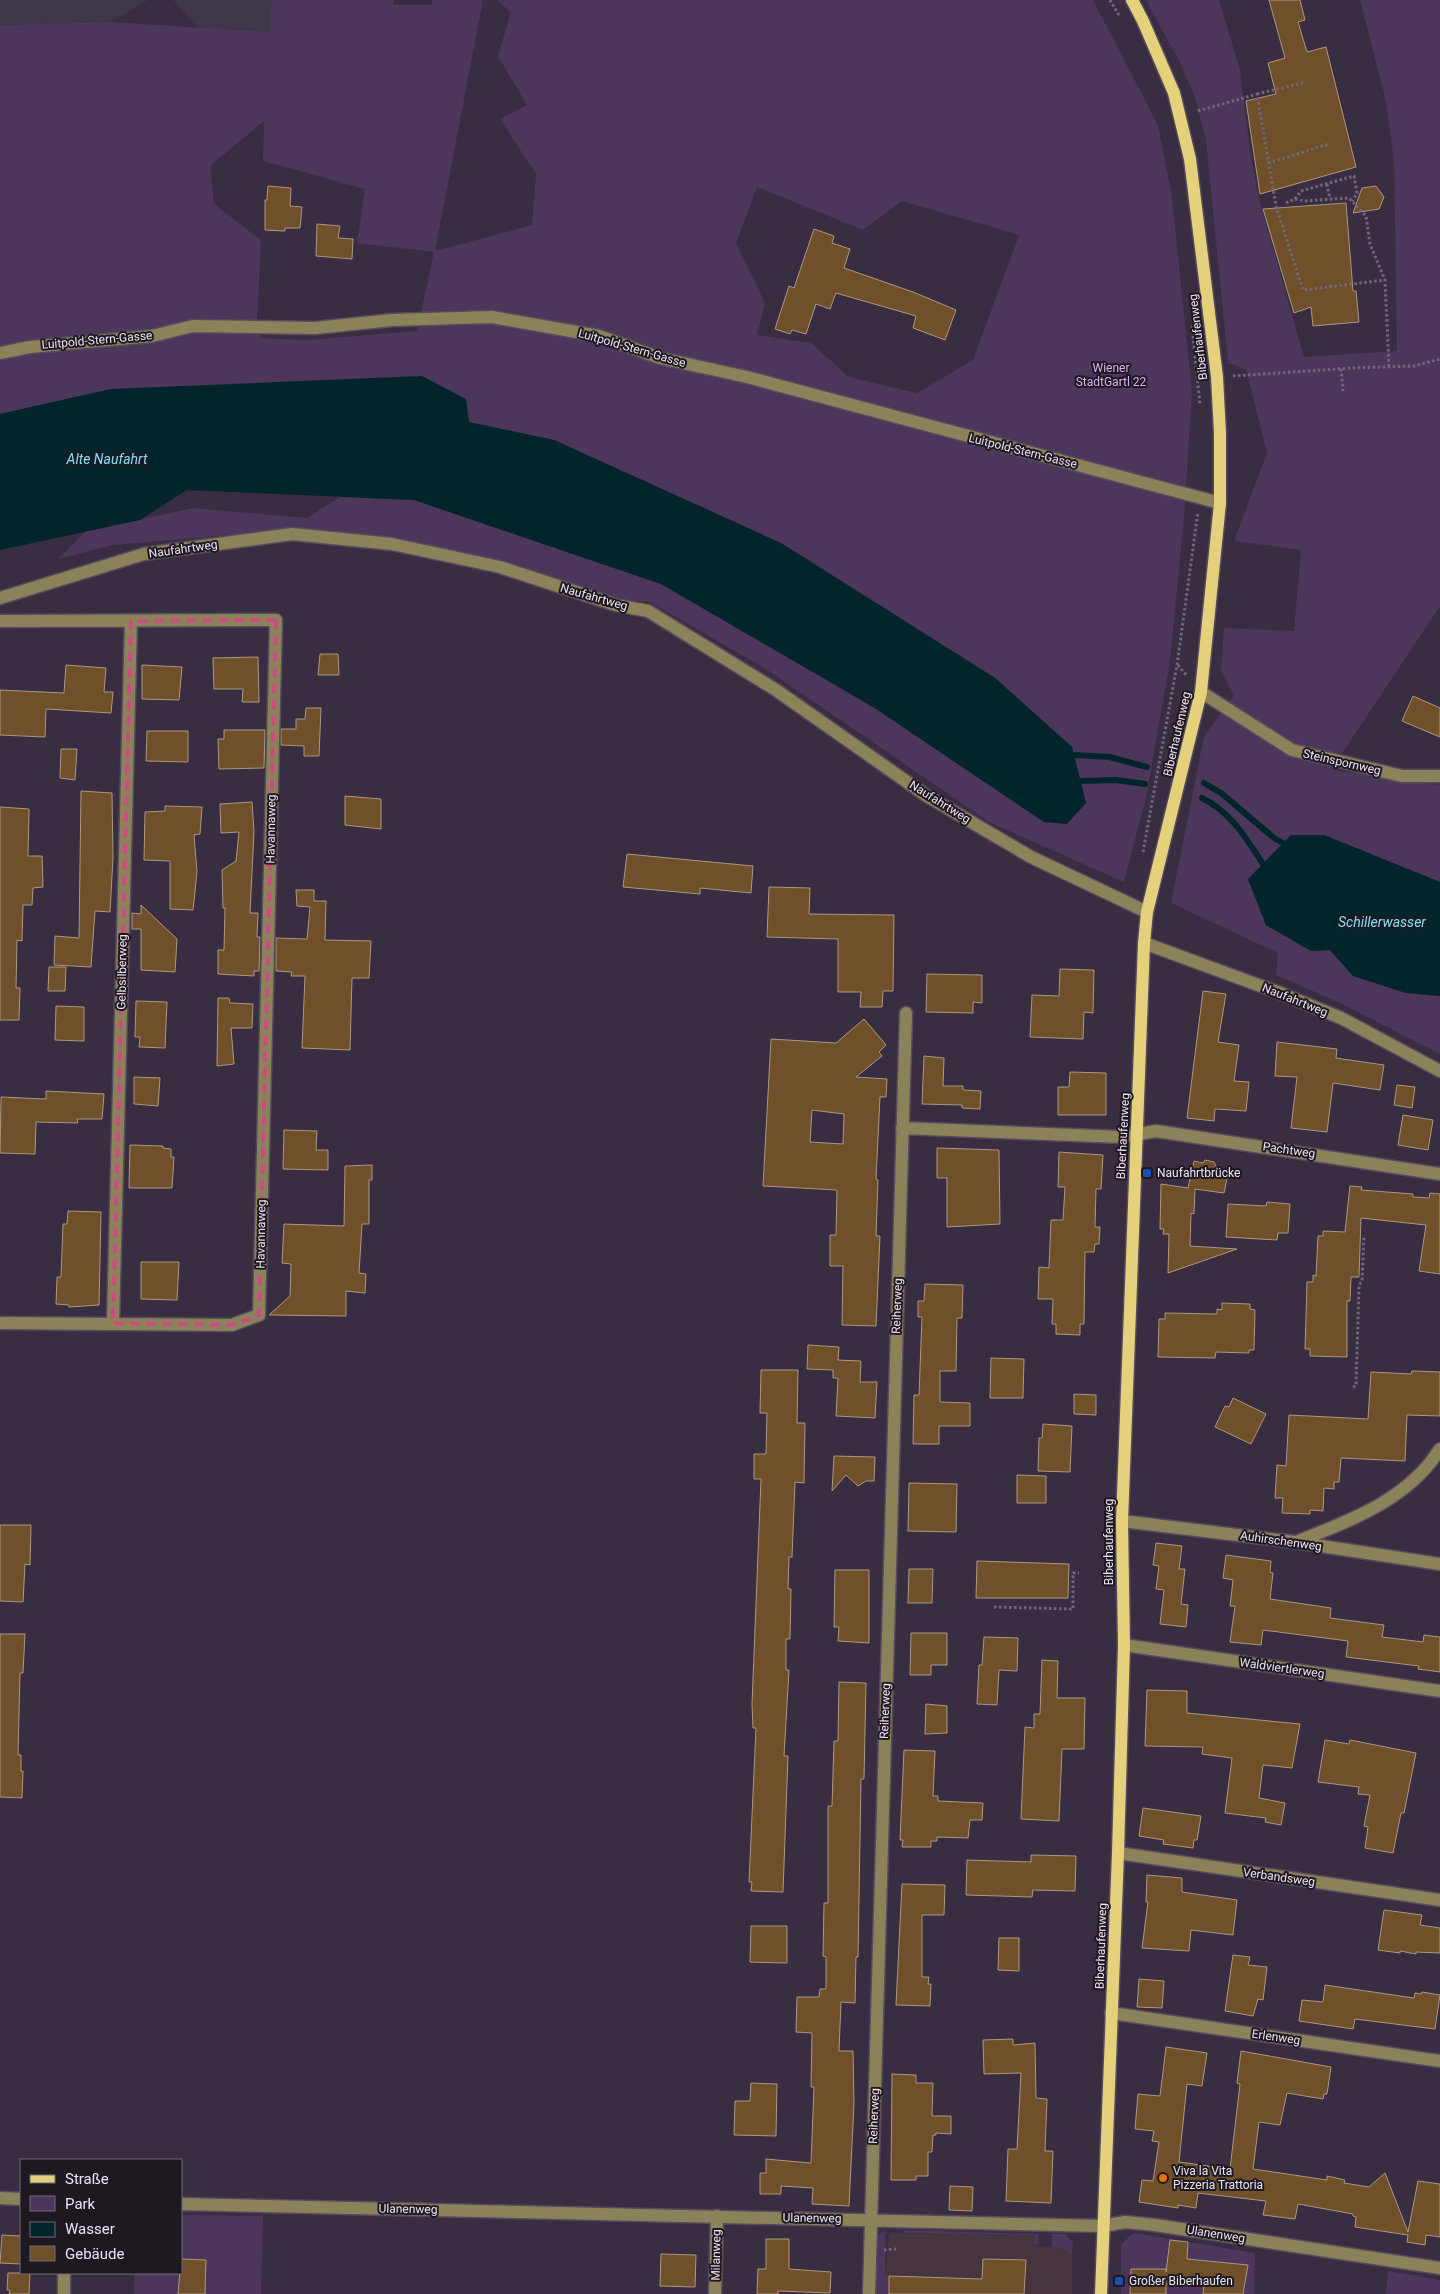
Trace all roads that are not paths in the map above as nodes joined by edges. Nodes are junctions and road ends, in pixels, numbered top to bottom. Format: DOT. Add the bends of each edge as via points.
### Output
graph roads {
  1 [pos="1132,0"];
  2 [pos="0,353"];
  3 [pos="1220,503"];
  4 [pos="0,598"];
  5 [pos="0,621"];
  6 [pos="131,621"];
  7 [pos="1201,692"];
  8 [pos="1440,776"];
  9 [pos="1147,912"];
  10 [pos="1144,943"];
  11 [pos="906,1013"];
  12 [pos="1440,1071"];
  13 [pos="902,1128"];
  14 [pos="1137,1134"];
  15 [pos="1440,1174"];
  16 [pos="0,1323"];
  17 [pos="113,1323"];
  18 [pos="1440,1448"];
  19 [pos="1122,1521"];
  20 [pos="1295,1542"];
  21 [pos="1440,1564"];
  22 [pos="1124,1644"];
  23 [pos="1440,1691"];
  24 [pos="1118,1853"];
  25 [pos="1440,1900"];
  26 [pos="1112,2013"];
  27 [pos="1440,2061"];
  28 [pos="0,2198"];
  29 [pos="20,2199"];
  30 [pos="182,2204"];
  31 [pos="717,2216"];
  32 [pos="871,2220"];
  33 [pos="1103,2226"];
  34 [pos="1440,2268"];
  35 [pos="64,2274"];
  36 [pos="64,2294"];
  37 [pos="714,2294"];
  38 [pos="869,2294"];
  39 [pos="1101,2294"];
  1 -- 3 [label="main road, Biberhaufenweg" via="1174,93 1190,159 1217,377"];
  2 -- 3 [label="street, Luitpold-Stern-Gasse" via="30,347 152,336 193,326 315,328 392,320 492,317 599,336 660,358 747,377"];
  3 -- 7 [label="main road, Biberhaufenweg"];
  4 -- 9 [label="street, Naufahrtweg" via="144,554 292,534 392,544 500,567 616,605 648,611 776,690 927,796 1031,856"];
  5 -- 6 [label="street, Havannaweg"];
  6 -- 17 [label="street, Gelbsilberweg"];
  6 -- 17 [label="street, Havannaweg" via="276,620 260,1315 232,1325"];
  7 -- 8 [label="street, Steinspornweg" via="1292,750 1402,776"];
  7 -- 9 [label="main road, Biberhaufenweg"];
  9 -- 10 [label="main road, Biberhaufenweg"];
  10 -- 12 [label="street, Naufahrtweg" via="1341,1018"];
  10 -- 14 [label="main road, Biberhaufenweg"];
  11 -- 13 [label="street, Reiherweg"];
  13 -- 14 [label="street" via="1122,1137"];
  13 -- 32 [label="street, Reiherweg"];
  14 -- 15 [label="street, Pachtweg" via="1164,1132"];
  14 -- 19 [label="main road, Biberhaufenweg"];
  16 -- 17 [label="street"];
  18 -- 20 [label="street" via="1404,1488 1379,1506"];
  19 -- 20 [label="street, Auhirschenweg"];
  19 -- 22 [label="main road, Biberhaufenweg"];
  20 -- 21 [label="street, Auhirschenweg"];
  22 -- 23 [label="street, Waldviertlerweg"];
  22 -- 24 [label="main road, Biberhaufenweg"];
  24 -- 25 [label="street, Verbandsweg"];
  24 -- 26 [label="main road, Biberhaufenweg"];
  26 -- 27 [label="street, Erlenweg"];
  26 -- 33 [label="main road, Biberhaufenweg"];
  28 -- 29 [label="street"];
  30 -- 31 [label="street, Ulanenweg"];
  31 -- 32 [label="street, Ulanenweg"];
  31 -- 37 [label="street, Milanweg"];
  32 -- 33 [label="street, Ulanenweg"];
  32 -- 38 [label="street, Reiherweg"];
  33 -- 34 [label="street, Ulanenweg" via="1124,2222 1155,2225"];
  33 -- 39 [label="main road, Biberhaufenweg"];
  35 -- 36 [label="street"];
}
